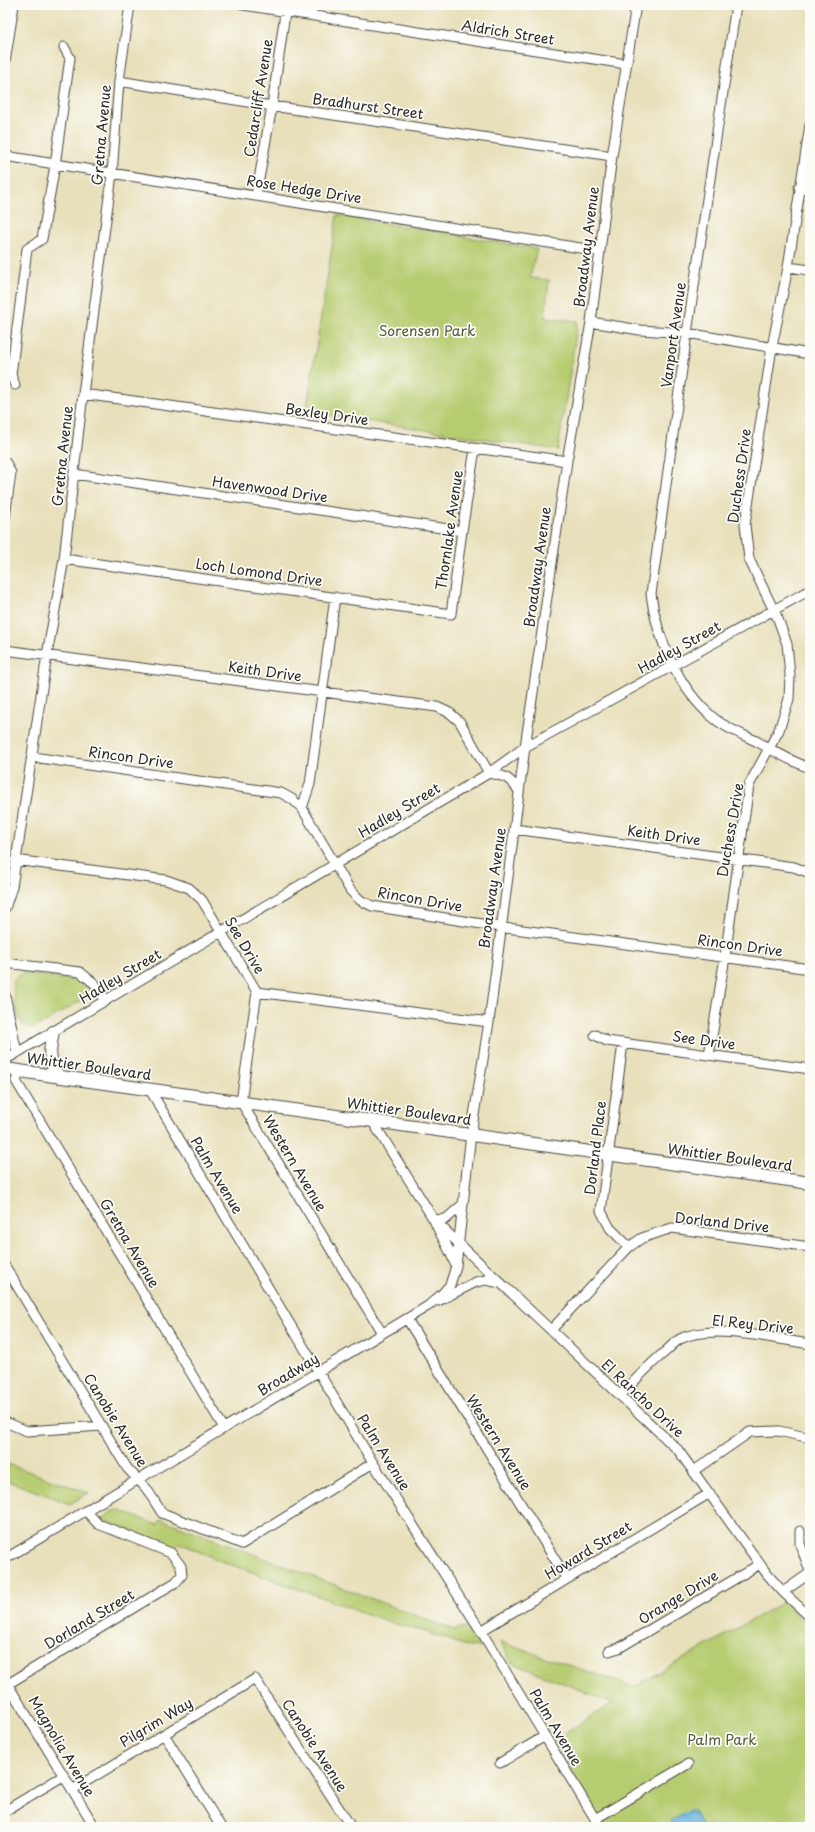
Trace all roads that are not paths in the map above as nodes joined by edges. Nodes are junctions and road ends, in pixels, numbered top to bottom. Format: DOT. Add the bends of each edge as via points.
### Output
graph roads {
  1 [pos="14,5"];
  2 [pos="130,5"];
  3 [pos="243,5"];
  4 [pos="636,5"];
  5 [pos="736,5"];
  6 [pos="286,8"];
  7 [pos="64,46"];
  8 [pos="5,62"];
  9 [pos="626,64"];
  10 [pos="119,81"];
  11 [pos="272,106"];
  12 [pos="810,126"];
  13 [pos="5,156"];
  14 [pos="612,156"];
  15 [pos="55,165"];
  16 [pos="112,174"];
  17 [pos="799,187"];
  18 [pos="810,188"];
  19 [pos="256,196"];
  20 [pos="599,250"];
  21 [pos="788,267"];
  22 [pos="810,270"];
  23 [pos="590,322"];
  24 [pos="687,334"];
  25 [pos="772,347"];
  26 [pos="810,354"];
  27 [pos="15,385"];
  28 [pos="83,394"];
  29 [pos="475,449"];
  30 [pos="567,461"];
  31 [pos="6,463"];
  32 [pos="74,474"];
  33 [pos="5,517"];
  34 [pos="462,531"];
  35 [pos="64,559"];
  36 [pos="810,590"];
  37 [pos="335,597"];
  38 [pos="773,610"];
  39 [pos="451,614"];
  40 [pos="5,650"];
  41 [pos="47,655"];
  42 [pos="674,666"];
  43 [pos="323,692"];
  44 [pos="525,747"];
  45 [pos="769,749"];
  46 [pos="33,757"];
  47 [pos="810,768"];
  48 [pos="489,773"];
  49 [pos="519,791"];
  50 [pos="302,808"];
  51 [pos="514,829"];
  52 [pos="738,859"];
  53 [pos="16,860"];
  54 [pos="335,863"];
  55 [pos="810,873"];
  56 [pos="5,908"];
  57 [pos="500,927"];
  58 [pos="220,932"];
  59 [pos="725,956"];
  60 [pos="5,963"];
  61 [pos="810,969"];
  62 [pos="257,992"];
  63 [pos="5,995"];
  64 [pos="106,1001"];
  65 [pos="489,1022"];
  66 [pos="53,1032"];
  67 [pos="595,1035"];
  68 [pos="623,1043"];
  69 [pos="17,1053"];
  70 [pos="709,1055"];
  71 [pos="5,1060"];
  72 [pos="5,1069"];
  73 [pos="810,1069"];
  74 [pos="19,1071"];
  75 [pos="59,1076"];
  76 [pos="150,1090"];
  77 [pos="241,1102"];
  78 [pos="373,1122"];
  79 [pos="471,1134"];
  80 [pos="607,1154"];
  81 [pos="810,1183"];
  82 [pos="463,1204"];
  83 [pos="434,1220"];
  84 [pos="459,1243"];
  85 [pos="629,1247"];
  86 [pos="810,1247"];
  87 [pos="5,1266"];
  88 [pos="456,1266"];
  89 [pos="502,1284"];
  90 [pos="428,1306"];
  91 [pos="407,1319"];
  92 [pos="551,1330"];
  93 [pos="382,1333"];
  94 [pos="810,1344"];
  95 [pos="318,1372"];
  96 [pos="620,1396"];
  97 [pos="5,1422"];
  98 [pos="102,1426"];
  99 [pos="224,1428"];
  100 [pos="810,1438"];
  101 [pos="373,1463"];
  102 [pos="694,1471"];
  103 [pos="138,1480"];
  104 [pos="710,1493"];
  105 [pos="86,1511"];
  106 [pos="800,1531"];
  107 [pos="5,1559"];
  108 [pos="760,1564"];
  109 [pos="810,1572"];
  110 [pos="567,1579"];
  111 [pos="783,1592"];
  112 [pos="810,1617"];
  113 [pos="481,1631"];
  114 [pos="610,1651"];
  115 [pos="255,1679"];
  116 [pos="7,1682"];
  117 [pos="164,1734"];
  118 [pos="545,1736"];
  119 [pos="500,1763"];
  120 [pos="688,1764"];
  121 [pos="63,1776"];
  122 [pos="72,1790"];
  123 [pos="5,1811"];
  124 [pos="597,1823"];
  125 [pos="95,1827"];
  126 [pos="221,1827"];
  127 [pos="351,1827"];
  1 -- 8 [label="street"];
  2 -- 10 [label="street, Gretna Avenue"];
  3 -- 6 [label="street, Aldrich Street"];
  4 -- 9 [label="street, Broadway Avenue"];
  5 -- 24 [label="street, Vanport Avenue"];
  6 -- 9 [label="street, Aldrich Street"];
  6 -- 11 [label="street, Cedarcliff Avenue"];
  7 -- 15 [label="street" via="70,58"];
  9 -- 14 [label="street, Broadway Avenue"];
  10 -- 11 [label="street, Bradhurst Street"];
  10 -- 16 [label="street, Gretna Avenue"];
  11 -- 14 [label="street, Bradhurst Street"];
  11 -- 19 [label="street, Cedarcliff Avenue"];
  12 -- 17 [label="street, Duchess Drive"];
  13 -- 15 [label="street, Rose Hedge Drive"];
  14 -- 20 [label="street, Broadway Avenue"];
  15 -- 16 [label="street, Rose Hedge Drive"];
  15 -- 27 [label="street" via="42,239 27,249 12,375"];
  16 -- 19 [label="street, Rose Hedge Drive"];
  16 -- 28 [label="street, Gretna Avenue"];
  17 -- 18 [label="street"];
  17 -- 21 [label="street, Duchess Drive"];
  19 -- 20 [label="street, Rose Hedge Drive"];
  20 -- 23 [label="street, Broadway Avenue"];
  21 -- 22 [label="street"];
  21 -- 25 [label="street, Duchess Drive"];
  23 -- 24 [label="street"];
  23 -- 30 [label="street, Broadway Avenue"];
  24 -- 25 [label="street"];
  24 -- 42 [label="street, Vanport Avenue" via="651,594 656,624"];
  25 -- 26 [label="street"];
  25 -- 38 [label="street, Duchess Drive" via="745,525 750,559"];
  28 -- 29 [label="street, Bexley Drive"];
  28 -- 32 [label="street, Gretna Avenue"];
  29 -- 30 [label="street, Bexley Drive"];
  29 -- 34 [label="street, Thornlake Avenue"];
  30 -- 44 [label="street, Broadway Avenue"];
  31 -- 33 [label="street" via="11,473"];
  32 -- 34 [label="street, Havenwood Drive"];
  32 -- 35 [label="street, Gretna Avenue"];
  34 -- 39 [label="street, Thornlake Avenue"];
  35 -- 37 [label="street, Loch Lomond Drive"];
  35 -- 41 [label="street, Gretna Avenue"];
  36 -- 38 [label="street, Hadley Street"];
  37 -- 39 [label="street, Loch Lomond Drive"];
  37 -- 43 [label="street"];
  38 -- 42 [label="street, Hadley Street"];
  38 -- 45 [label="street, Duchess Drive" via="787,644 790,676 788,699 779,730"];
  40 -- 41 [label="street, Keith Drive"];
  41 -- 43 [label="street, Keith Drive"];
  41 -- 46 [label="street, Gretna Avenue"];
  42 -- 44 [label="street, Hadley Street"];
  42 -- 45 [label="street, Vanport Avenue" via="686,688 715,720"];
  43 -- 48 [label="street, Keith Drive" via="437,707 450,713 460,722"];
  43 -- 50 [label="street" via="310,784"];
  44 -- 48 [label="street, Hadley Street"];
  44 -- 49 [label="street, Broadway Avenue"];
  45 -- 47 [label="street, Vanport Avenue"];
  45 -- 52 [label="street, Duchess Drive" via="750,785"];
  46 -- 50 [label="street, Rincon Drive" via="280,793"];
  46 -- 53 [label="street, Gretna Avenue"];
  48 -- 49 [label="street" via="510,779"];
  48 -- 54 [label="street, Hadley Street"];
  49 -- 51 [label="street, Broadway Avenue"];
  50 -- 54 [label="street, Rincon Drive"];
  51 -- 52 [label="street, Keith Drive"];
  51 -- 57 [label="street, Broadway Avenue"];
  52 -- 55 [label="street, Keith Drive" via="794,867"];
  52 -- 59 [label="street, Duchess Drive"];
  53 -- 56 [label="street, Gretna Avenue" via="12,887"];
  53 -- 58 [label="street, See Drive" via="180,884 196,893"];
  54 -- 57 [label="street, Rincon Drive" via="350,890 360,900 372,906"];
  54 -- 58 [label="street, Hadley Street"];
  57 -- 59 [label="street, Rincon Drive"];
  57 -- 65 [label="street, Broadway Avenue"];
  58 -- 62 [label="street, See Drive"];
  58 -- 64 [label="street, Hadley Street"];
  59 -- 61 [label="street, Rincon Drive"];
  59 -- 70 [label="street, Duchess Drive"];
  60 -- 64 [label="street" via="80,972 95,984"];
  62 -- 65 [label="street, See Drive"];
  62 -- 77 [label="street"];
  63 -- 69 [label="street"];
  64 -- 66 [label="street, Hadley Street"];
  65 -- 79 [label="street, Broadway Avenue"];
  66 -- 69 [label="street, Hadley Street"];
  66 -- 75 [label="main road" via="49,1049 51,1065"];
  67 -- 68 [label="street, See Drive" via="607,1041"];
  68 -- 70 [label="street, See Drive"];
  68 -- 80 [label="street, Dorland Place"];
  69 -- 71 [label="street, Hadley Street"];
  70 -- 73 [label="street, See Drive"];
  72 -- 74 [label="main road, Whittier Boulevard"];
  74 -- 75 [label="main road, Whittier Boulevard"];
  74 -- 99 [label="street, Gretna Avenue" via="17,1082"];
  75 -- 76 [label="main road, Whittier Boulevard"];
  76 -- 77 [label="main road, Whittier Boulevard"];
  76 -- 95 [label="street, Palm Avenue"];
  77 -- 78 [label="main road, Whittier Boulevard"];
  77 -- 93 [label="street, Western Avenue"];
  78 -- 79 [label="main road, Whittier Boulevard"];
  78 -- 83 [label="street, El Rancho Drive"];
  79 -- 80 [label="main road, Whittier Boulevard"];
  79 -- 82 [label="street, Broadway"];
  80 -- 81 [label="main road, Whittier Boulevard"];
  80 -- 85 [label="street, Dorland Place" via="601,1211 610,1228"];
  82 -- 83 [label="street" via="446,1219"];
  82 -- 84 [label="street, Broadway"];
  83 -- 84 [label="street, El Rancho Drive"];
  83 -- 88 [label="street, El Rancho Drive"];
  84 -- 88 [label="street, Broadway"];
  84 -- 89 [label="street, El Rancho Drive"];
  85 -- 86 [label="street, Dorland Drive" via="642,1238 672,1228"];
  85 -- 92 [label="street, Dorland Drive"];
  87 -- 98 [label="street, Canobie Avenue"];
  88 -- 90 [label="street, Broadway" via="450,1285"];
  89 -- 90 [label="street" via="486,1280 476,1282"];
  89 -- 92 [label="street, El Rancho Drive"];
  90 -- 91 [label="street, Broadway"];
  91 -- 93 [label="street, Broadway"];
  91 -- 110 [label="street, Western Avenue"];
  92 -- 96 [label="street, El Rancho Drive"];
  93 -- 95 [label="street, Broadway"];
  94 -- 96 [label="street, El Rey Drive" via="733,1333 695,1334 680,1340 654,1361"];
  95 -- 99 [label="street, Broadway"];
  95 -- 101 [label="street, Palm Avenue"];
  96 -- 102 [label="street, El Rancho Drive" via="678,1450"];
  97 -- 98 [label="street" via="27,1431"];
  98 -- 103 [label="street, Canobie Avenue" via="127,1468"];
  99 -- 103 [label="street, Broadway"];
  100 -- 102 [label="street" via="779,1431 750,1432"];
  101 -- 103 [label="street, Canobie Avenue" via="242,1544 162,1513"];
  101 -- 113 [label="street, Palm Avenue"];
  102 -- 104 [label="street, El Rancho Drive"];
  103 -- 105 [label="street, Broadway"];
  104 -- 108 [label="street, El Rancho Drive"];
  104 -- 110 [label="street, Howard Street"];
  105 -- 107 [label="street, Broadway"];
  105 -- 116 [label="street, Dorland Street" via="98,1524 171,1553 181,1566 182,1575 176,1582"];
  106 -- 109 [label="street" via="800,1544"];
  108 -- 111 [label="street, El Rancho Drive"];
  108 -- 114 [label="street, Orange Drive"];
  109 -- 111 [label="street"];
  110 -- 113 [label="street, Howard Street"];
  111 -- 112 [label="street, El Rancho Drive"];
  113 -- 118 [label="street, Palm Avenue"];
  115 -- 117 [label="street, Pilgrim Way"];
  115 -- 127 [label="street, Canobie Avenue"];
  116 -- 121 [label="street, Magnolia Avenue"];
  117 -- 122 [label="street, Pilgrim Way"];
  117 -- 126 [label="street"];
  118 -- 119 [label="street"];
  118 -- 124 [label="street, Palm Avenue"];
  120 -- 124 [label="street"];
  121 -- 122 [label="street, Magnolia Avenue"];
  121 -- 123 [label="street"];
  122 -- 125 [label="street, Magnolia Avenue"];
}
